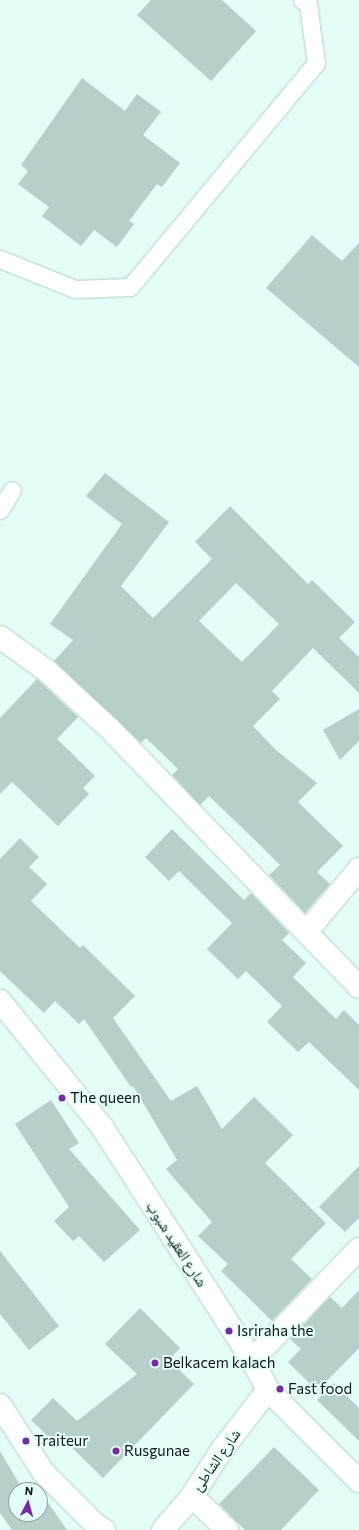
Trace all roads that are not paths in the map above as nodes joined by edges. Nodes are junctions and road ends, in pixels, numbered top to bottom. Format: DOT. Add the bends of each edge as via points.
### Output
graph roads {
  1 [pos="302,0"];
  2 [pos="0,259"];
  3 [pos="12,490"];
  4 [pos="0,510"];
  5 [pos="0,637"];
  6 [pos="359,869"];
  7 [pos="307,931"];
  8 [pos="359,987"];
  9 [pos="0,1001"];
  10 [pos="359,1248"];
  11 [pos="252,1360"];
  12 [pos="268,1390"];
  13 [pos="0,1405"];
  14 [pos="359,1481"];
  15 [pos="192,1496"];
  16 [pos="104,1530"];
  17 [pos="163,1530"];
  18 [pos="227,1530"];
  1 -- 2 [label="lane" via="308,4 316,63 130,287 75,289"];
  3 -- 4 [label="lane"];
  5 -- 7 [label="street" via="47,671 108,728"];
  6 -- 7 [label="street"];
  7 -- 8 [label="street"];
  9 -- 11 [label="street, شارع العقيد شبوب" via="102,1127"];
  10 -- 11 [label="street"];
  11 -- 12 [label="street, شارع العقيد شبوب"];
  12 -- 14 [label="street, شارع العقيد شبوب"];
  12 -- 15 [label="street, شارع الشاطئ" via="221,1451"];
  13 -- 16 [label="street" via="44,1473"];
  15 -- 17 [label="street, شارع الشاطئ"];
  15 -- 18 [label="street"];
}
